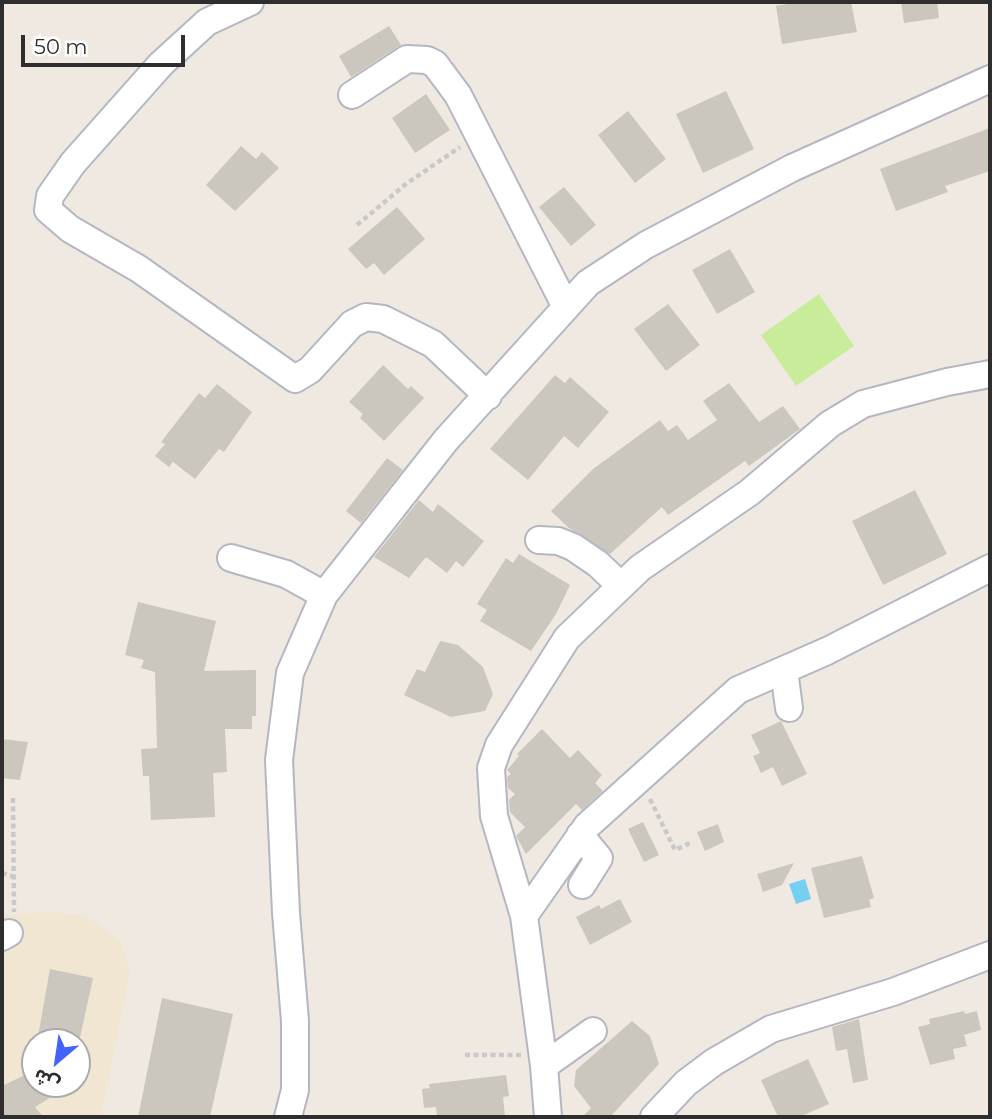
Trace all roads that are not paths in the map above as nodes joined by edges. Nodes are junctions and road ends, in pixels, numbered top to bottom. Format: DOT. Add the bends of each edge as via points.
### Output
graph roads {
  1 [pos="250,2"];
  2 [pos="990,79"];
  3 [pos="352,95"];
  4 [pos="565,305"];
  5 [pos="990,374"];
  6 [pos="488,396"];
  7 [pos="539,540"];
  8 [pos="231,558"];
  9 [pos="990,568"];
  10 [pos="621,586"];
  11 [pos="324,595"];
  12 [pos="784,670"];
  13 [pos="789,708"];
  14 [pos="580,835"];
  15 [pos="582,885"];
  16 [pos="523,916"];
  17 [pos="990,955"];
  18 [pos="593,1031"];
  19 [pos="544,1061"];
  20 [pos="288,1117"];
  21 [pos="548,1117"];
  22 [pos="654,1117"];
  1 -- 6 [label="street" via="207,22 184,39 73,163 50,196 48,210 295,379 310,370 352,324 366,317 383,319 433,344"];
  2 -- 4 [label="street" via="792,168 646,245 587,284"];
  3 -- 4 [label="street" via="407,59 428,60 450,81"];
  4 -- 6 [label="street"];
  5 -- 10 [label="street" via="863,404"];
  6 -- 11 [label="street" via="446,440"];
  7 -- 10 [label="street" via="573,547"];
  8 -- 11 [label="street" via="286,574"];
  9 -- 12 [label="street"];
  10 -- 16 [label="street" via="567,638 499,746 491,768 494,816"];
  11 -- 20 [label="street" via="290,673 279,760 295,1021 295,1090"];
  12 -- 13 [label="street"];
  12 -- 14 [label="street" via="738,690"];
  14 -- 15 [label="street" via="598,858"];
  14 -- 16 [label="street"];
  16 -- 19 [label="street"];
  17 -- 22 [label="street" via="893,992 771,1029 714,1062"];
  18 -- 19 [label="street"];
  19 -- 21 [label="street"];
}
